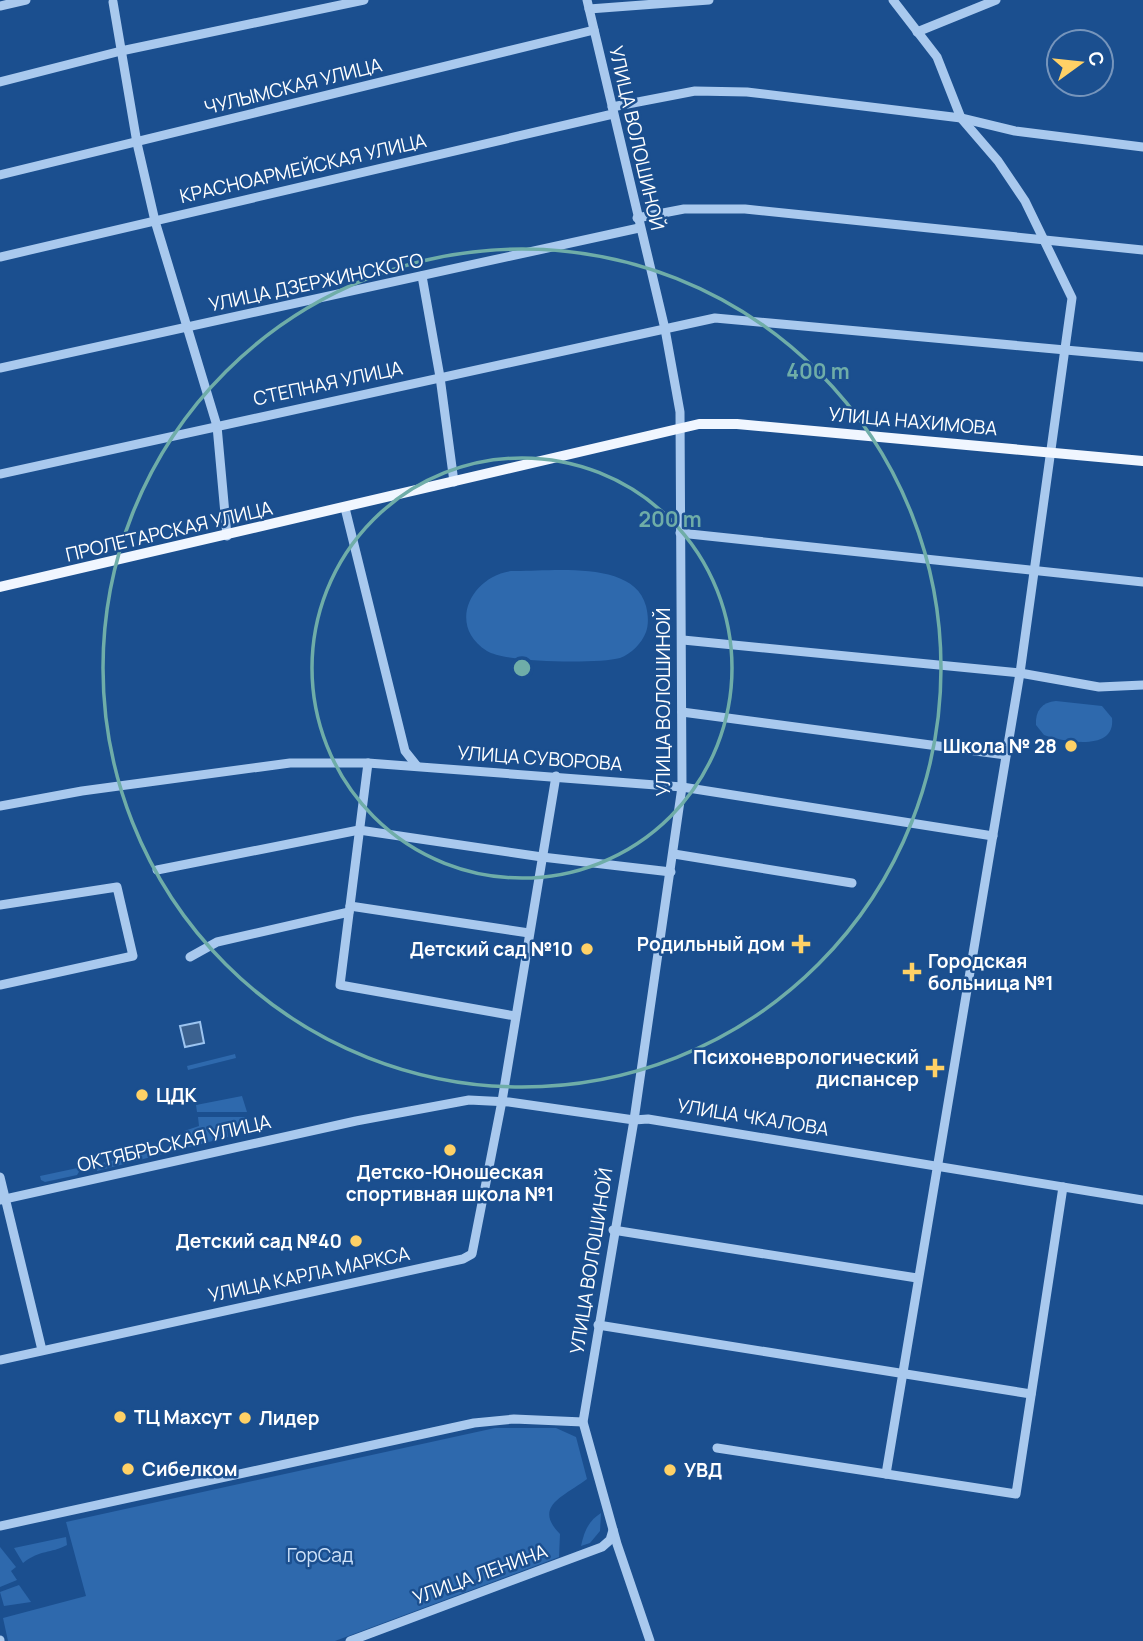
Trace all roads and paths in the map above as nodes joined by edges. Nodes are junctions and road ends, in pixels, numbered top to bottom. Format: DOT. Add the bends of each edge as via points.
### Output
graph roads {
  1 [pos="26,0"];
  2 [pos="709,0"];
  3 [pos="893,0"];
  4 [pos="996,0"];
  5 [pos="359,1"];
  6 [pos="113,2"];
  7 [pos="655,2"];
  8 [pos="588,5"];
  9 [pos="0,6"];
  10 [pos="594,30"];
  11 [pos="917,32"];
  12 [pos="121,51"];
  13 [pos="0,82"];
  14 [pos="613,110"];
  15 [pos="961,118"];
  16 [pos="137,143"];
  17 [pos="1143,147"];
  18 [pos="0,175"];
  19 [pos="155,221"];
  20 [pos="638,223"];
  21 [pos="1043,239"];
  22 [pos="1143,250"];
  23 [pos="0,257"];
  24 [pos="422,276"];
  25 [pos="186,328"];
  26 [pos="665,329"];
  27 [pos="1063,348"];
  28 [pos="1143,357"];
  29 [pos="0,369"];
  30 [pos="440,377"];
  31 [pos="217,426"];
  32 [pos="680,428"];
  33 [pos="1049,452"];
  34 [pos="1143,461"];
  35 [pos="0,474"];
  36 [pos="454,482"];
  37 [pos="345,509"];
  38 [pos="680,533"];
  39 [pos="227,536"];
  40 [pos="1034,568"];
  41 [pos="1143,582"];
  42 [pos="0,587"];
  43 [pos="682,640"];
  44 [pos="1020,673"];
  45 [pos="1143,685"];
  46 [pos="682,712"];
  47 [pos="405,751"];
  48 [pos="1006,755"];
  49 [pos="368,763"];
  50 [pos="388,764"];
  51 [pos="417,766"];
  52 [pos="556,776"];
  53 [pos="682,787"];
  54 [pos="0,806"];
  55 [pos="359,831"];
  56 [pos="993,836"];
  57 [pos="674,854"];
  58 [pos="542,857"];
  59 [pos="157,870"];
  60 [pos="671,872"];
  61 [pos="852,883"];
  62 [pos="0,905"];
  63 [pos="349,909"];
  64 [pos="529,933"];
  65 [pos="190,957"];
  66 [pos="0,985"];
  67 [pos="515,1016"];
  68 [pos="502,1101"];
  69 [pos="634,1120"];
  70 [pos="356,1121"];
  71 [pos="939,1166"];
  72 [pos="0,1177"];
  73 [pos="1063,1186"];
  74 [pos="1143,1199"];
  75 [pos="3,1200"];
  76 [pos="613,1230"];
  77 [pos="917,1278"];
  78 [pos="598,1325"];
  79 [pos="42,1350"];
  80 [pos="0,1360"];
  81 [pos="903,1373"];
  82 [pos="1031,1394"];
  83 [pos="583,1422"];
  84 [pos="717,1448"];
  85 [pos="886,1474"];
  86 [pos="0,1526"];
  87 [pos="613,1530"];
  88 [pos="351,1641"];
  89 [pos="650,1641"];
  1 -- 9 [label="street"];
  2 -- 7 [label="street"];
  3 -- 11 [label="street"];
  4 -- 11 [label="street"];
  5 -- 12 [label="street"];
  6 -- 12 [label="street"];
  7 -- 8 [label="street"];
  8 -- 10 [label="street, УЛИЦА ВОЛОШИНОЙ"];
  10 -- 14 [label="street, УЛИЦА ВОЛОШИНОЙ"];
  10 -- 16 [label="street, ЧУЛЫМСКАЯ УЛИЦА"];
  11 -- 15 [label="street" via="937,58"];
  12 -- 13 [label="street"];
  12 -- 16 [label="street"];
  14 -- 15 [label="street, КРАСНОАРМЕЙСКАЯ УЛИЦА" via="674,93 721,90"];
  14 -- 19 [label="street, КРАСНОАРМЕЙСКАЯ УЛИЦА"];
  14 -- 20 [label="street, УЛИЦА ВОЛОШИНОЙ"];
  15 -- 17 [label="street, КРАСНОАРМЕЙСКАЯ УЛИЦА" via="1015,131"];
  15 -- 21 [label="street" via="1026,201"];
  16 -- 18 [label="street, ЧУЛЫМСКАЯ УЛИЦА"];
  16 -- 19 [label="street"];
  19 -- 23 [label="street, КРАСНОАРМЕЙСКАЯ УЛИЦА"];
  19 -- 25 [label="street"];
  20 -- 21 [label="street, УЛИЦА ДЗЕРЖИНСКОГО" via="684,209 745,209"];
  20 -- 24 [label="street, УЛИЦА ДЗЕРЖИНСКОГО"];
  20 -- 26 [label="street, УЛИЦА ВОЛОШИНОЙ"];
  21 -- 22 [label="street, УЛИЦА ДЗЕРЖИНСКОГО"];
  21 -- 27 [label="street" via="1072,298"];
  24 -- 25 [label="street, УЛИЦА ДЗЕРЖИНСКОГО"];
  24 -- 30 [label="street"];
  25 -- 29 [label="street, УЛИЦА ДЗЕРЖИНСКОГО"];
  25 -- 31 [label="street"];
  26 -- 27 [label="street, СТЕПНАЯ УЛИЦА" via="715,318"];
  26 -- 30 [label="street, СТЕПНАЯ УЛИЦА"];
  26 -- 32 [label="street, УЛИЦА ВОЛОШИНОЙ"];
  27 -- 28 [label="street, СТЕПНАЯ УЛИЦА"];
  27 -- 33 [label="street"];
  30 -- 31 [label="street, СТЕПНАЯ УЛИЦА"];
  30 -- 36 [label="street"];
  31 -- 35 [label="street, СТЕПНАЯ УЛИЦА"];
  31 -- 39 [label="street"];
  32 -- 33 [label="main road, УЛИЦА НАХИМОВА" via="737,424"];
  32 -- 36 [label="main road, ПРОЛЕТАРСКАЯ УЛИЦА"];
  32 -- 38 [label="street, УЛИЦА ВОЛОШИНОЙ"];
  33 -- 34 [label="main road, УЛИЦА НАХИМОВА"];
  33 -- 40 [label="street"];
  36 -- 37 [label="main road, ПРОЛЕТАРСКАЯ УЛИЦА"];
  37 -- 39 [label="main road, ПРОЛЕТАРСКАЯ УЛИЦА"];
  37 -- 47 [label="street"];
  38 -- 40 [label="street"];
  38 -- 43 [label="street, УЛИЦА ВОЛОШИНОЙ"];
  39 -- 42 [label="main road, ПРОЛЕТАРСКАЯ УЛИЦА"];
  40 -- 41 [label="street"];
  40 -- 44 [label="street"];
  43 -- 44 [label="street"];
  43 -- 46 [label="street, УЛИЦА ВОЛОШИНОЙ"];
  44 -- 45 [label="street" via="1099,687"];
  44 -- 48 [label="street"];
  46 -- 48 [label="street"];
  46 -- 53 [label="street, УЛИЦА ВОЛОШИНОЙ"];
  47 -- 50 [label="street"];
  47 -- 51 [label="street"];
  48 -- 56 [label="street"];
  49 -- 50 [label="street, УЛИЦА СУВОРОВА"];
  49 -- 54 [label="street, УЛИЦА СУВОРОВА" via="290,763"];
  49 -- 55 [label="street"];
  50 -- 51 [label="street, УЛИЦА СУВОРОВА"];
  51 -- 52 [label="street, УЛИЦА СУВОРОВА"];
  52 -- 53 [label="street, УЛИЦА СУВОРОВА"];
  52 -- 58 [label="street"];
  53 -- 56 [label="street, УЛИЦА СУВОРОВА"];
  53 -- 57 [label="street, УЛИЦА ВОЛОШИНОЙ"];
  55 -- 58 [label="street"];
  55 -- 59 [label="street"];
  55 -- 63 [label="street"];
  56 -- 71 [label="street"];
  57 -- 60 [label="street, УЛИЦА ВОЛОШИНОЙ"];
  57 -- 61 [label="street"];
  58 -- 60 [label="street"];
  58 -- 64 [label="street"];
  60 -- 69 [label="street, УЛИЦА ВОЛОШИНОЙ"];
  62 -- 66 [label="street" via="117,887 133,956"];
  63 -- 64 [label="street"];
  63 -- 65 [label="street" via="217,942"];
  63 -- 67 [label="street" via="340,985"];
  64 -- 67 [label="street"];
  67 -- 68 [label="street"];
  68 -- 69 [label="street, УЛИЦА ЧКАЛОВА"];
  68 -- 70 [label="street, УЛИЦА ЧКАЛОВА" via="469,1100"];
  68 -- 79 [label="street, УЛИЦА КАРЛА МАРКСА" via="478,1230 471,1254 463,1259"];
  69 -- 71 [label="street, УЛИЦА ЧКАЛОВА"];
  69 -- 76 [label="street, УЛИЦА ВОЛОШИНОЙ"];
  70 -- 75 [label="street, ОКТЯБРЬСКАЯ УЛИЦА"];
  71 -- 73 [label="street, УЛИЦА ЧКАЛОВА"];
  71 -- 77 [label="street"];
  72 -- 75 [label="street"];
  73 -- 74 [label="street, УЛИЦА ЧКАЛОВА"];
  73 -- 82 [label="street"];
  75 -- 79 [label="street"];
  76 -- 77 [label="street"];
  76 -- 78 [label="street, УЛИЦА ВОЛОШИНОЙ"];
  77 -- 81 [label="street"];
  78 -- 81 [label="street"];
  78 -- 83 [label="street, УЛИЦА ВОЛОШИНОЙ"];
  79 -- 80 [label="street, УЛИЦА КАРЛА МАРКСА"];
  81 -- 82 [label="street"];
  81 -- 85 [label="street"];
  82 -- 85 [label="street" via="1016,1494"];
  83 -- 86 [label="street" via="514,1419 474,1423"];
  83 -- 87 [label="street, УЛИЦА ВОЛОШИНОЙ"];
  84 -- 85 [label="street"];
  87 -- 88 [label="street, УЛИЦА ЛЕНИНА" via="602,1547"];
  87 -- 89 [label="street, УЛИЦА ВОЛОШИНОЙ"];
}
